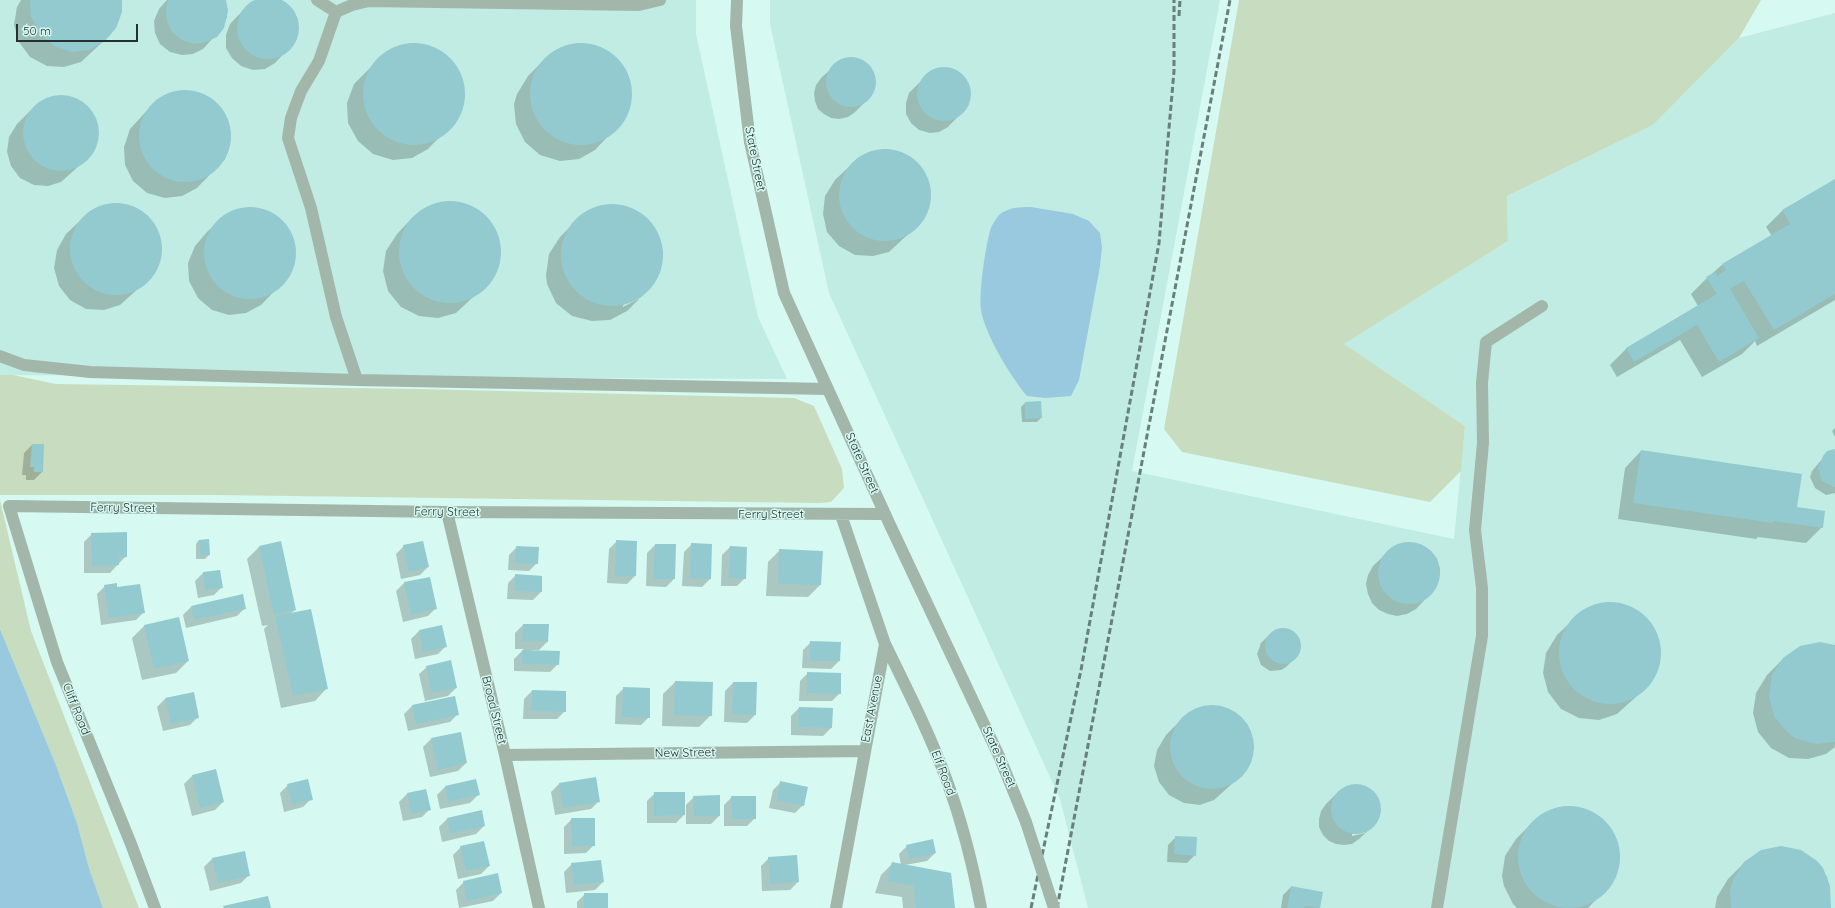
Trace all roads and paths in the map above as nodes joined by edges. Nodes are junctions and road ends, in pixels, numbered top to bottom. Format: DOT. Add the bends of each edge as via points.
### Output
graph roads {
  1 [pos="317,0"];
  2 [pos="660,0"];
  3 [pos="737,0"];
  4 [pos="336,12"];
  5 [pos="1542,306"];
  6 [pos="0,356"];
  7 [pos="357,380"];
  8 [pos="828,389"];
  9 [pos="9,506"];
  10 [pos="447,512"];
  11 [pos="885,514"];
  12 [pos="841,515"];
  13 [pos="885,644"];
  14 [pos="864,751"];
  15 [pos="505,754"];
  16 [pos="155,908"];
  17 [pos="539,908"];
  18 [pos="836,908"];
  19 [pos="981,908"];
  20 [pos="1054,908"];
  21 [pos="1437,908"];
  1 -- 4 [label="street"];
  2 -- 4 [label="street" via="640,5 369,1"];
  3 -- 8 [label="street, State Street" via="736,26 750,142 782,285"];
  4 -- 7 [label="street" via="319,62 301,91 291,118 288,138 311,208 336,317"];
  5 -- 21 [label="street" via="1486,342 1482,383 1483,443 1475,530 1482,588 1482,636"];
  6 -- 7 [label="street" via="24,365 90,372"];
  7 -- 8 [label="street"];
  8 -- 11 [label="street, State Street"];
  9 -- 10 [label="street, Ferry Street"];
  9 -- 16 [label="street, Cliff Road" via="57,662"];
  10 -- 12 [label="street, Ferry Street"];
  10 -- 15 [label="street, Broad Street"];
  11 -- 12 [label="street, Ferry Street"];
  11 -- 20 [label="street, State Street, bridge" via="1000,756 1026,822"];
  12 -- 13 [label="street, East Avenue"];
  13 -- 14 [label="street, East Avenue"];
  13 -- 19 [label="street, Elf Road" via="913,699 947,780 967,846"];
  14 -- 15 [label="street, New Street"];
  14 -- 18 [label="street, East Avenue"];
  15 -- 17 [label="street, Broad Street"];
}
